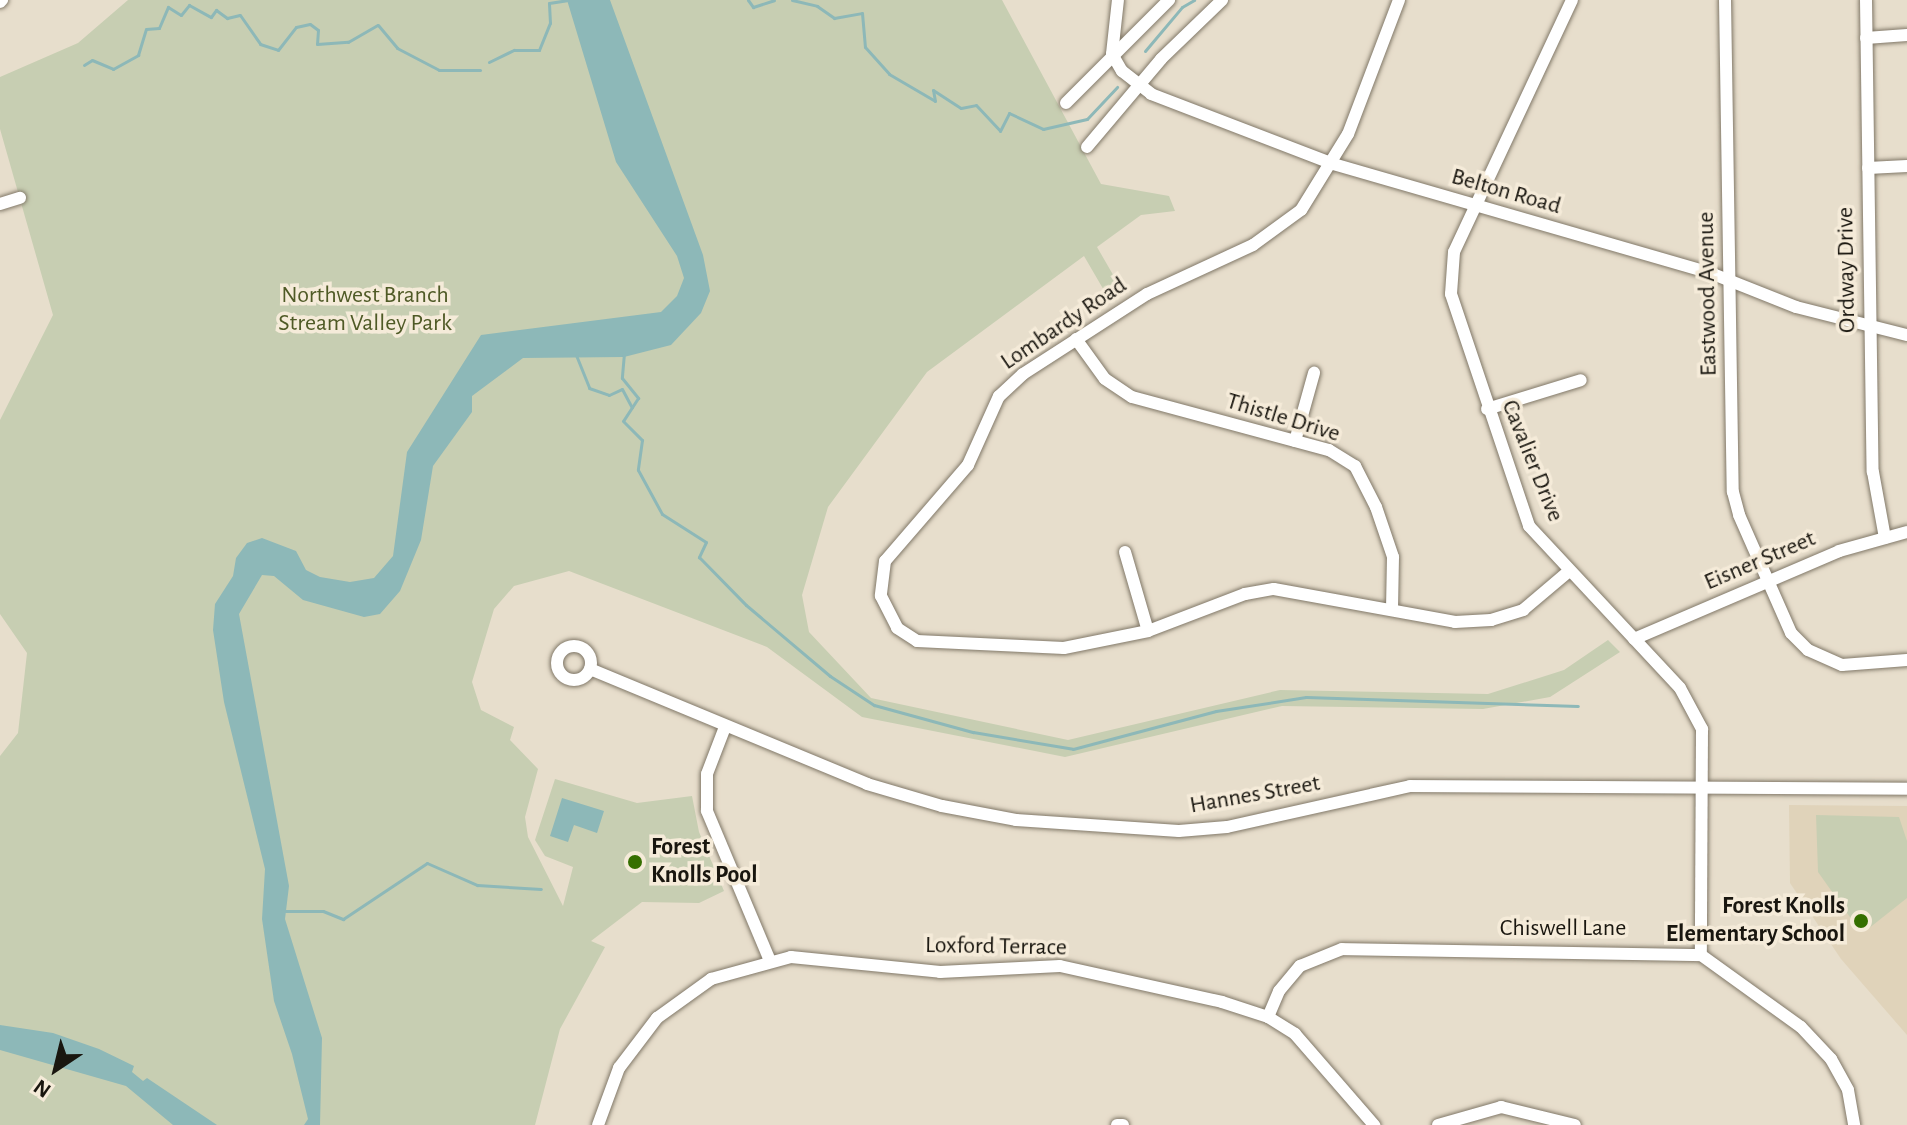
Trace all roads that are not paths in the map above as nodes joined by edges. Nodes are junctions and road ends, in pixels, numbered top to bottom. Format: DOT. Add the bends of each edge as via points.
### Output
graph roads {
  1 [pos="1118,0"];
  2 [pos="1169,0"];
  3 [pos="1222,0"];
  4 [pos="1399,0"];
  5 [pos="1572,0"];
  6 [pos="1725,0"];
  7 [pos="1866,0"];
  8 [pos="1907,35"];
  9 [pos="1866,38"];
  10 [pos="1112,54"];
  11 [pos="1138,87"];
  12 [pos="1066,103"];
  13 [pos="1087,147"];
  14 [pos="1333,164"];
  15 [pos="1907,166"];
  16 [pos="1868,168"];
  17 [pos="20,198"];
  18 [pos="0,204"];
  19 [pos="1474,207"];
  20 [pos="1729,281"];
  21 [pos="1870,329"];
  22 [pos="1907,335"];
  23 [pos="1076,339"];
  24 [pos="1314,373"];
  25 [pos="1581,380"];
  26 [pos="1487,409"];
  27 [pos="1295,441"];
  28 [pos="1907,532"];
  29 [pos="1885,538"];
  30 [pos="1125,552"];
  31 [pos="1568,572"];
  32 [pos="1767,581"];
  33 [pos="1392,607"];
  34 [pos="1148,631"];
  35 [pos="1634,639"];
  36 [pos="1907,660"];
  37 [pos="590,669"];
  38 [pos="725,727"];
  39 [pos="1706,788"];
  40 [pos="1907,789"];
  41 [pos="1701,955"];
  42 [pos="770,961"];
  43 [pos="1268,1017"];
  44 [pos="598,1125"];
  45 [pos="1117,1125"];
  46 [pos="1123,1125"];
  47 [pos="1374,1125"];
  48 [pos="1438,1125"];
  49 [pos="1575,1125"];
  50 [pos="1854,1125"];
  1 -- 10 [label="street"];
  2 -- 10 [label="street"];
  3 -- 11 [label="street"];
  4 -- 14 [label="street, Lombardy Road"];
  5 -- 19 [label="street, Cavalier Drive"];
  6 -- 20 [label="street, Eastwood Avenue"];
  7 -- 9 [label="street, Ordway Drive"];
  8 -- 9 [label="street"];
  9 -- 16 [label="street, Ordway Drive"];
  10 -- 11 [label="street"];
  10 -- 12 [label="street"];
  11 -- 13 [label="street"];
  11 -- 14 [label="street, Belton Road"];
  14 -- 19 [label="street, Belton Road"];
  14 -- 23 [label="street, Lombardy Road" via="1306,203 1278,229 1147,294"];
  15 -- 16 [label="street"];
  16 -- 21 [label="street, Ordway Drive"];
  17 -- 18 [label="street"];
  19 -- 20 [label="street, Belton Road"];
  19 -- 26 [label="street, Cavalier Drive" via="1454,252 1450,279"];
  20 -- 21 [label="street, Belton Road"];
  20 -- 32 [label="street, Eastwood Avenue" via="1733,492"];
  21 -- 22 [label="street, Belton Road"];
  21 -- 29 [label="street, Ordway Drive" via="1873,472"];
  23 -- 27 [label="street, Thistle Drive" via="1105,379 1132,397"];
  23 -- 34 [label="street, Lombardy Road" via="999,396 968,465 885,561 881,596 897,628 917,641 1064,648"];
  24 -- 27 [label="street"];
  25 -- 26 [label="street"];
  26 -- 31 [label="street, Cavalier Drive" via="1529,526"];
  27 -- 33 [label="street, Thistle Drive" via="1329,450 1363,476 1393,557"];
  28 -- 29 [label="street, Eisner Street"];
  29 -- 32 [label="street, Eisner Street"];
  30 -- 34 [label="street"];
  31 -- 33 [label="street, Lombardy Road" via="1523,610 1491,620 1455,622"];
  31 -- 35 [label="street, Cavalier Drive"];
  32 -- 35 [label="street, Eisner Street"];
  32 -- 36 [label="street, Eastwood Avenue" via="1791,633 1818,657 1842,665"];
  33 -- 34 [label="street, Lombardy Road" via="1274,589 1245,594"];
  35 -- 39 [label="street, Cavalier Drive" via="1692,705 1705,744"];
  37 -- 38 [label="street, Hannes Street"];
  38 -- 39 [label="street, Hannes Street" via="867,784 942,806 1016,820 1141,830 1227,827 1410,786"];
  38 -- 42 [label="street" via="707,774 707,811"];
  39 -- 40 [label="street, Hannes Street"];
  39 -- 41 [label="street, Cavalier Drive"];
  41 -- 43 [label="street, Chiswell Lane" via="1342,949 1300,966 1279,991"];
  41 -- 50 [label="street" via="1801,1027 1831,1059 1848,1090"];
  42 -- 43 [label="street, Loxford Terrace" via="828,957 940,972 1060,966"];
  42 -- 44 [label="street, Loxford Terrace" via="711,979 657,1018 619,1068"];
  43 -- 47 [label="street, Loxford Terrace" via="1319,1056"];
  45 -- 46 [label="street"];
  48 -- 49 [label="street" via="1501,1107"];
}
